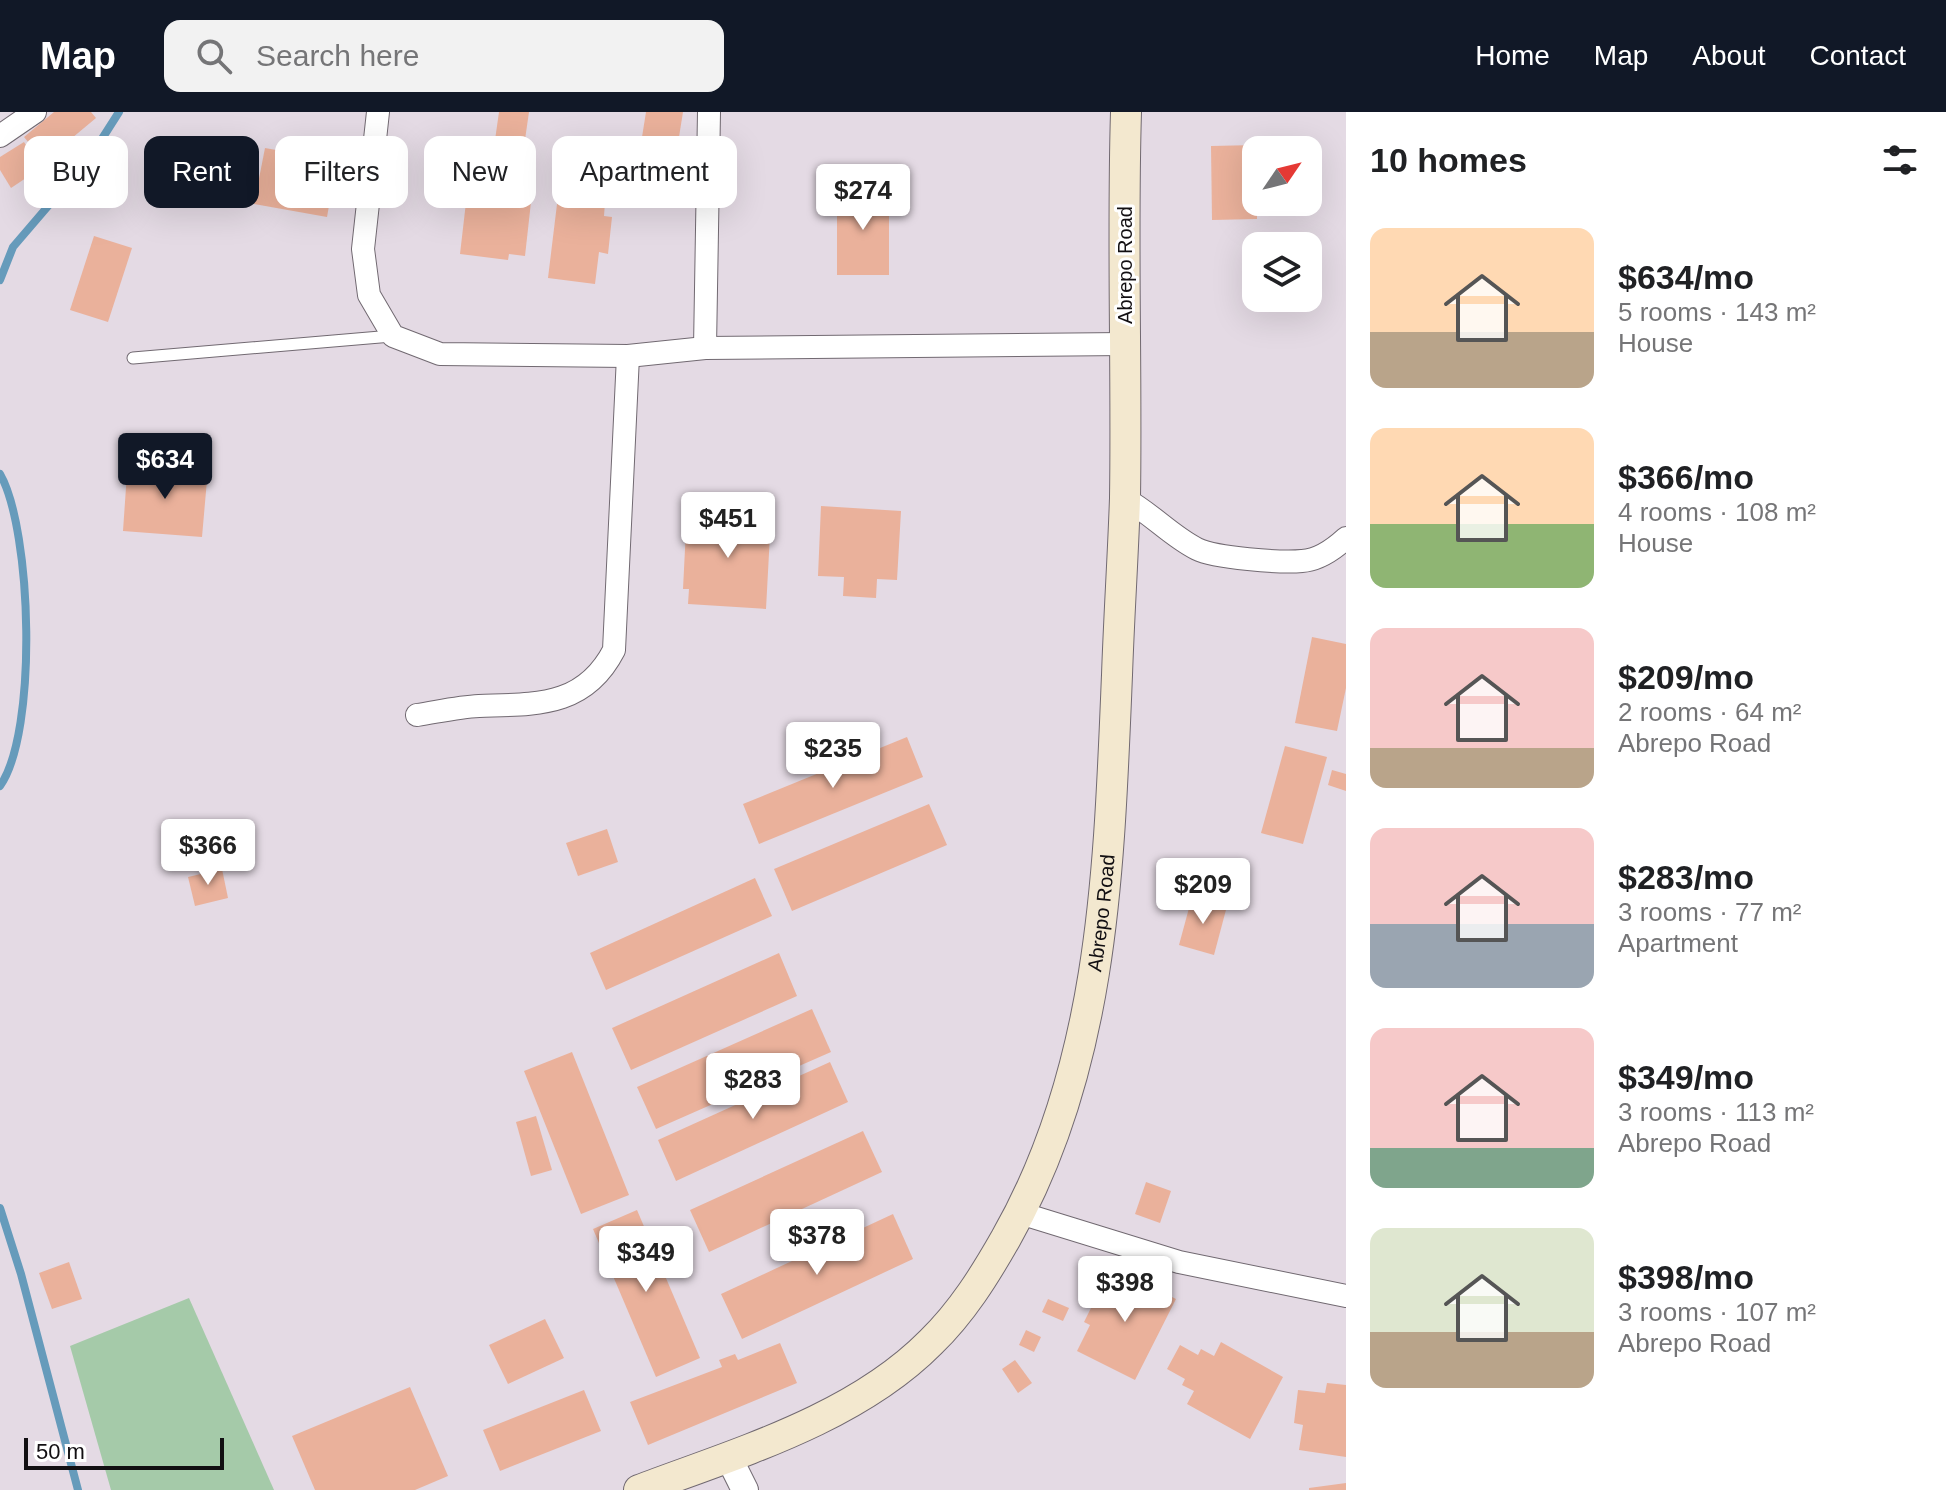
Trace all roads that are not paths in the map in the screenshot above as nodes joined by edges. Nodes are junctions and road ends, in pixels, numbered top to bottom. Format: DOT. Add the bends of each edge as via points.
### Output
graph roads {
  1 [pos="35,112"];
  2 [pos="378,112"];
  3 [pos="709,112"];
  4 [pos="1126,112"];
  5 [pos="0,136"];
  6 [pos="393,336"];
  7 [pos="1125,344"];
  8 [pos="705,348"];
  9 [pos="628,356"];
  10 [pos="133,358"];
  11 [pos="1125,499"];
  12 [pos="1346,538"];
  13 [pos="417,715"];
  14 [pos="1020,1213"];
  15 [pos="1346,1296"];
  16 [pos="728,1456"];
  17 [pos="639,1490"];
  18 [pos="745,1490"];
  1 -- 5 [label="street"];
  2 -- 6 [label="street" via="363,249 369,295"];
  3 -- 8 [label="street"];
  4 -- 7 [label="main road, Abrepo Road"];
  6 -- 9 [label="street" via="440,354"];
  6 -- 10 [label="lane"];
  7 -- 8 [label="street"];
  7 -- 11 [label="main road, Abrepo Road"];
  8 -- 9 [label="street"];
  9 -- 13 [label="street" via="614,650 604,670 559,701"];
  11 -- 12 [label="street" via="1197,550 1214,554 1304,561 1331,552"];
  11 -- 14 [label="main road, Abrepo Road" via="1101,929 1072,1083"];
  14 -- 15 [label="street" via="1179,1262"];
  14 -- 16 [label="main road, Abrepo Road" via="967,1301 896,1374 803,1424"];
  16 -- 17 [label="main road, Abrepo Road"];
  16 -- 18 [label="street"];
}
